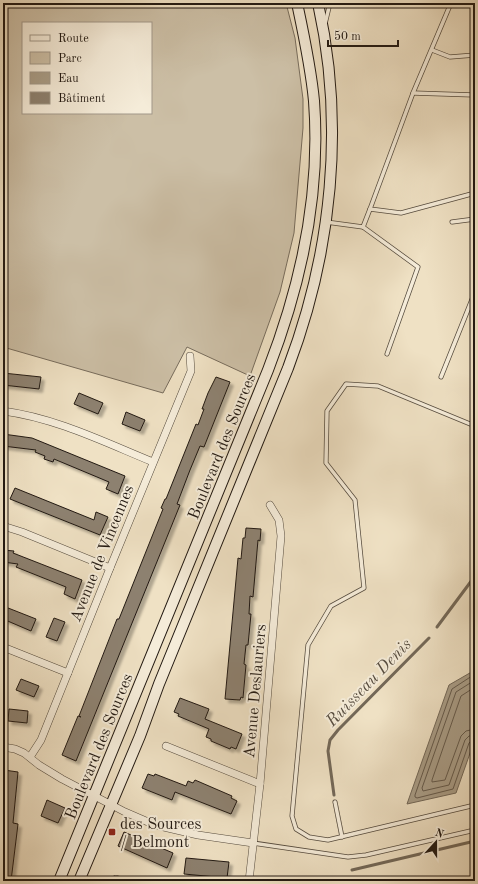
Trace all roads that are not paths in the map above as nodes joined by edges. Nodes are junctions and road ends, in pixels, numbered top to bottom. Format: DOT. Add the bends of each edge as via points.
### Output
graph roads {
  1 [pos="297,3"];
  2 [pos="318,3"];
  3 [pos="330,3"];
  4 [pos="451,3"];
  5 [pos="323,31"];
  6 [pos="432,50"];
  7 [pos="475,55"];
  8 [pos="413,93"];
  9 [pos="475,100"];
  10 [pos="475,193"];
  11 [pos="370,209"];
  12 [pos="475,219"];
  13 [pos="326,222"];
  14 [pos="452,222"];
  15 [pos="363,227"];
  16 [pos="475,292"];
  17 [pos="387,354"];
  18 [pos="190,356"];
  19 [pos="441,377"];
  20 [pos="3,411"];
  21 [pos="475,426"];
  22 [pos="153,462"];
  23 [pos="270,505"];
  24 [pos="3,526"];
  25 [pos="110,568"];
  26 [pos="3,647"];
  27 [pos="68,673"];
  28 [pos="166,746"];
  29 [pos="3,747"];
  30 [pos="30,757"];
  31 [pos="260,784"];
  32 [pos="94,795"];
  33 [pos="335,802"];
  34 [pos="112,804"];
  35 [pos="475,805"];
  36 [pos="475,830"];
  37 [pos="342,836"];
  38 [pos="253,843"];
  39 [pos="59,881"];
  40 [pos="79,881"];
  41 [pos="249,881"];
  1 -- 32 [label="main road, Boulevard des Sources" via="312,80 315,136 310,215 295,292 268,370"];
  2 -- 5 [label="main road, Boulevard des Sources"];
  3 -- 5 [label="lane"];
  4 -- 6 [label="lane"];
  5 -- 13 [label="main road, Boulevard des Sources" via="330,81 332,130 331,180"];
  6 -- 7 [label="lane" via="450,58"];
  6 -- 8 [label="lane"];
  8 -- 9 [label="lane" via="474,95"];
  8 -- 11 [label="lane"];
  10 -- 11 [label="lane" via="401,213"];
  11 -- 15 [label="lane"];
  12 -- 14 [label="lane"];
  13 -- 15 [label="lane"];
  13 -- 34 [label="main road, Boulevard des Sources" via="311,298 293,354 158,684 148,717"];
  15 -- 17 [label="lane" via="418,267"];
  16 -- 19 [label="lane"];
  18 -- 22 [label="street, Avenue de Vincennes" via="191,371"];
  20 -- 22 [label="street" via="53,422"];
  21 -- 37 [label="lane" via="378,386 346,384 327,411 326,462 355,500 364,588 331,606 308,644 292,816 296,829 309,837 328,840"];
  22 -- 25 [label="street, Avenue de Vincennes"];
  23 -- 31 [label="street, Avenue Deslauriers" via="279,520 281,536"];
  24 -- 25 [label="street"];
  25 -- 27 [label="street, Avenue de Vincennes"];
  26 -- 27 [label="street"];
  27 -- 30 [label="street, Avenue de Vincennes" via="42,740"];
  28 -- 31 [label="street"];
  29 -- 30 [label="street" via="20,751"];
  30 -- 32 [label="street" via="62,779"];
  31 -- 38 [label="street, Avenue Deslauriers"];
  32 -- 34 [label="street"];
  32 -- 39 [label="main road, Boulevard des Sources"];
  33 -- 37 [label="lane"];
  34 -- 38 [label="street" via="155,825 198,835"];
  34 -- 40 [label="main road, Boulevard des Sources"];
  35 -- 37 [label="lane"];
  36 -- 38 [label="lane" via="348,857"];
  38 -- 41 [label="street, Avenue Deslauriers"];
}
